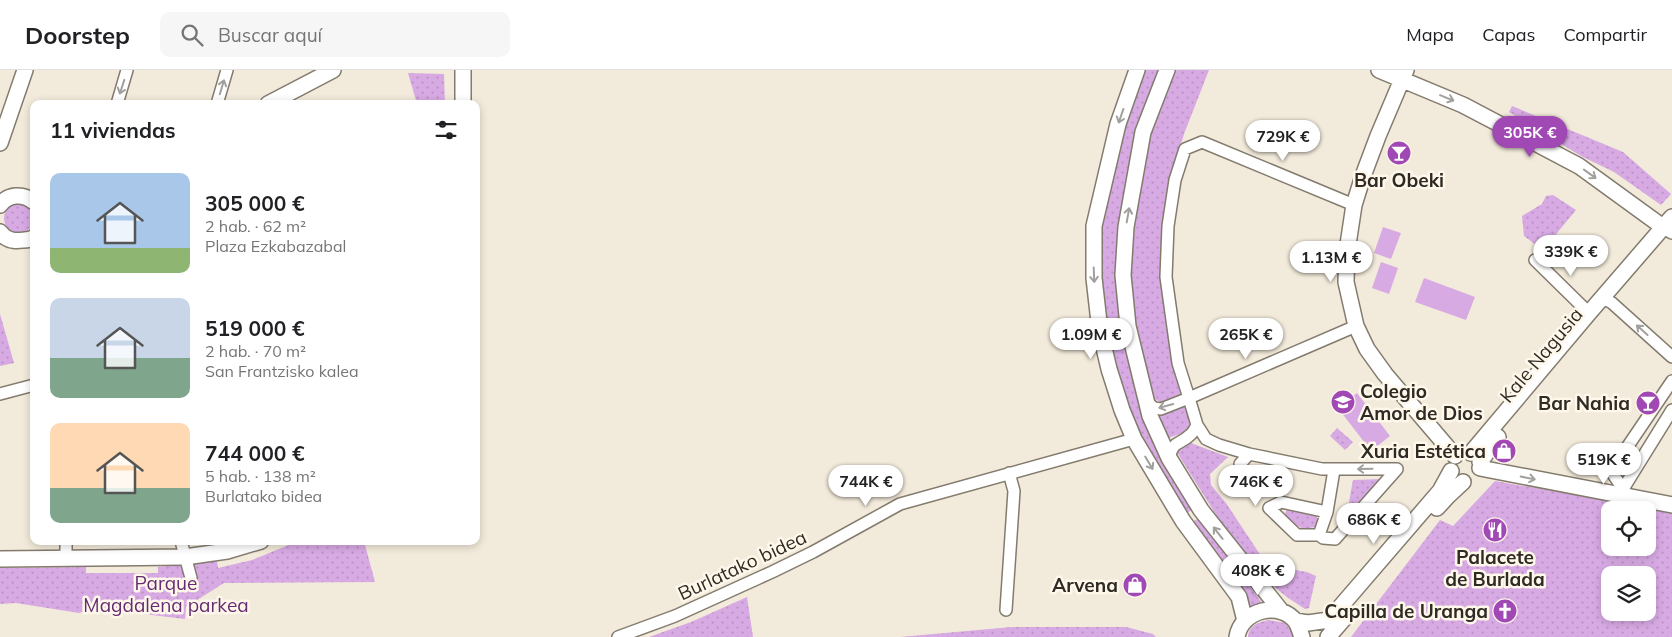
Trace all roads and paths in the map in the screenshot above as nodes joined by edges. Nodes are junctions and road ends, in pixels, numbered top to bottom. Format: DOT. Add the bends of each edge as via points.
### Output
graph roads {
  1 [pos="25,70"];
  2 [pos="127,70"];
  3 [pos="227,70"];
  4 [pos="332,70"];
  5 [pos="463,70"];
  6 [pos="1137,70"];
  7 [pos="1167,70"];
  8 [pos="1380,70"];
  9 [pos="1404,75"];
  10 [pos="118,100"];
  11 [pos="218,100"];
  12 [pos="276,100"];
  13 [pos="464,100"];
  14 [pos="0,143"];
  15 [pos="3,198"];
  16 [pos="30,199"];
  17 [pos="1354,205"];
  18 [pos="1670,228"];
  19 [pos="1,236"];
  20 [pos="30,241"];
  21 [pos="1534,260"];
  22 [pos="1600,306"];
  23 [pos="1356,326"];
  24 [pos="1672,357"];
  25 [pos="1672,381"];
  26 [pos="30,386"];
  27 [pos="1,392"];
  28 [pos="1189,398"];
  29 [pos="1145,400"];
  30 [pos="1672,410"];
  31 [pos="1197,425"];
  32 [pos="1134,439"];
  33 [pos="1249,454"];
  34 [pos="1169,458"];
  35 [pos="1477,461"];
  36 [pos="1240,464"];
  37 [pos="1453,464"];
  38 [pos="1334,470"];
  39 [pos="1009,473"];
  40 [pos="1463,482"];
  41 [pos="1619,492"];
  42 [pos="1672,505"];
  43 [pos="1327,512"];
  44 [pos="1319,535"];
  45 [pos="66,545"];
  46 [pos="182,545"];
  47 [pos="248,545"];
  48 [pos="185,557"];
  49 [pos="0,559"];
  50 [pos="66,559"];
  51 [pos="191,578"];
  52 [pos="1006,610"];
  53 [pos="1282,612"];
  54 [pos="1245,621"];
  55 [pos="1295,622"];
  56 [pos="618,637"];
  57 [pos="1237,637"];
  58 [pos="1302,637"];
  59 [pos="1328,637"];
  1 -- 14 [label="main road"];
  2 -- 10 [label="street, one-way"];
  11 -- 3 [label="street, one-way"];
  4 -- 12 [label="main road"];
  5 -- 13 [label="main road"];
  6 -- 32 [label="main road, one-way" via="1118,124 1094,226 1094,270 1100,331 1108,369"];
  29 -- 7 [label="main road, one-way" via="1128,326 1123,275 1126,227 1143,132"];
  8 -- 9 [label="main road"];
  9 -- 17 [label="main road"];
  9 -- 18 [label="main road, one-way" via="1579,166"];
  15 -- 16 [label="main road" via="21,196"];
  17 -- 23 [label="main road" via="1346,282"];
  17 -- 28 [label="street" via="1202,142 1185,150 1175,180 1168,226 1166,277 1178,363"];
  18 -- 22 [label="main road, Kale Nagusia"];
  19 -- 20 [label="main road" via="12,241"];
  21 -- 22 [label="street"];
  24 -- 22 [label="street, one-way"];
  22 -- 35 [label="main road, Kale Nagusia"];
  22 -- 35 [label="main road, Kale Nagusia"];
  23 -- 28 [label="street"];
  23 -- 37 [label="main road" via="1367,349"];
  25 -- 41 [label="street" via="1611,471"];
  26 -- 27 [label="street"];
  28 -- 29 [label="street, one-way" via="1161,409 1154,408"];
  28 -- 31 [label="street"];
  29 -- 34 [label="main road"];
  30 -- 41 [label="street"];
  31 -- 33 [label="street" via="1206,438"];
  31 -- 34 [label="street" via="1192,434 1176,443"];
  32 -- 39 [label="street, Burlatako bidea"];
  32 -- 54 [label="main road, one-way" via="1183,521 1239,597"];
  33 -- 36 [label="street"];
  33 -- 38 [label="street"];
  53 -- 34 [label="main road, one-way" via="1201,510"];
  35 -- 37 [label="main road" via="1460,453"];
  35 -- 40 [label="main road" via="1478,475"];
  35 -- 41 [label="main road, one-way"];
  37 -- 40 [label="main road" via="1454,477"];
  37 -- 55 [label="main road" via="1440,491 1329,620"];
  38 -- 43 [label="street"];
  44 -- 38 [label="street, one-way" via="1335,540 1397,469"];
  39 -- 52 [label="street" via="1014,491"];
  39 -- 56 [label="street, Burlatako bidea" via="900,504 772,572 675,616"];
  40 -- 59 [label="main road"];
  41 -- 42 [label="main road"];
  43 -- 44 [label="street"];
  43 -- 44 [label="street" via="1281,502 1269,508 1297,535"];
  45 -- 50 [label="street"];
  46 -- 48 [label="street"];
  47 -- 48 [label="main road"];
  48 -- 50 [label="main road"];
  48 -- 51 [label="street"];
  49 -- 50 [label="main road"];
  53 -- 54 [label="main road" via="1262,611"];
  53 -- 55 [label="main road"];
  54 -- 57 [label="main road"];
  55 -- 58 [label="main road"];
}
